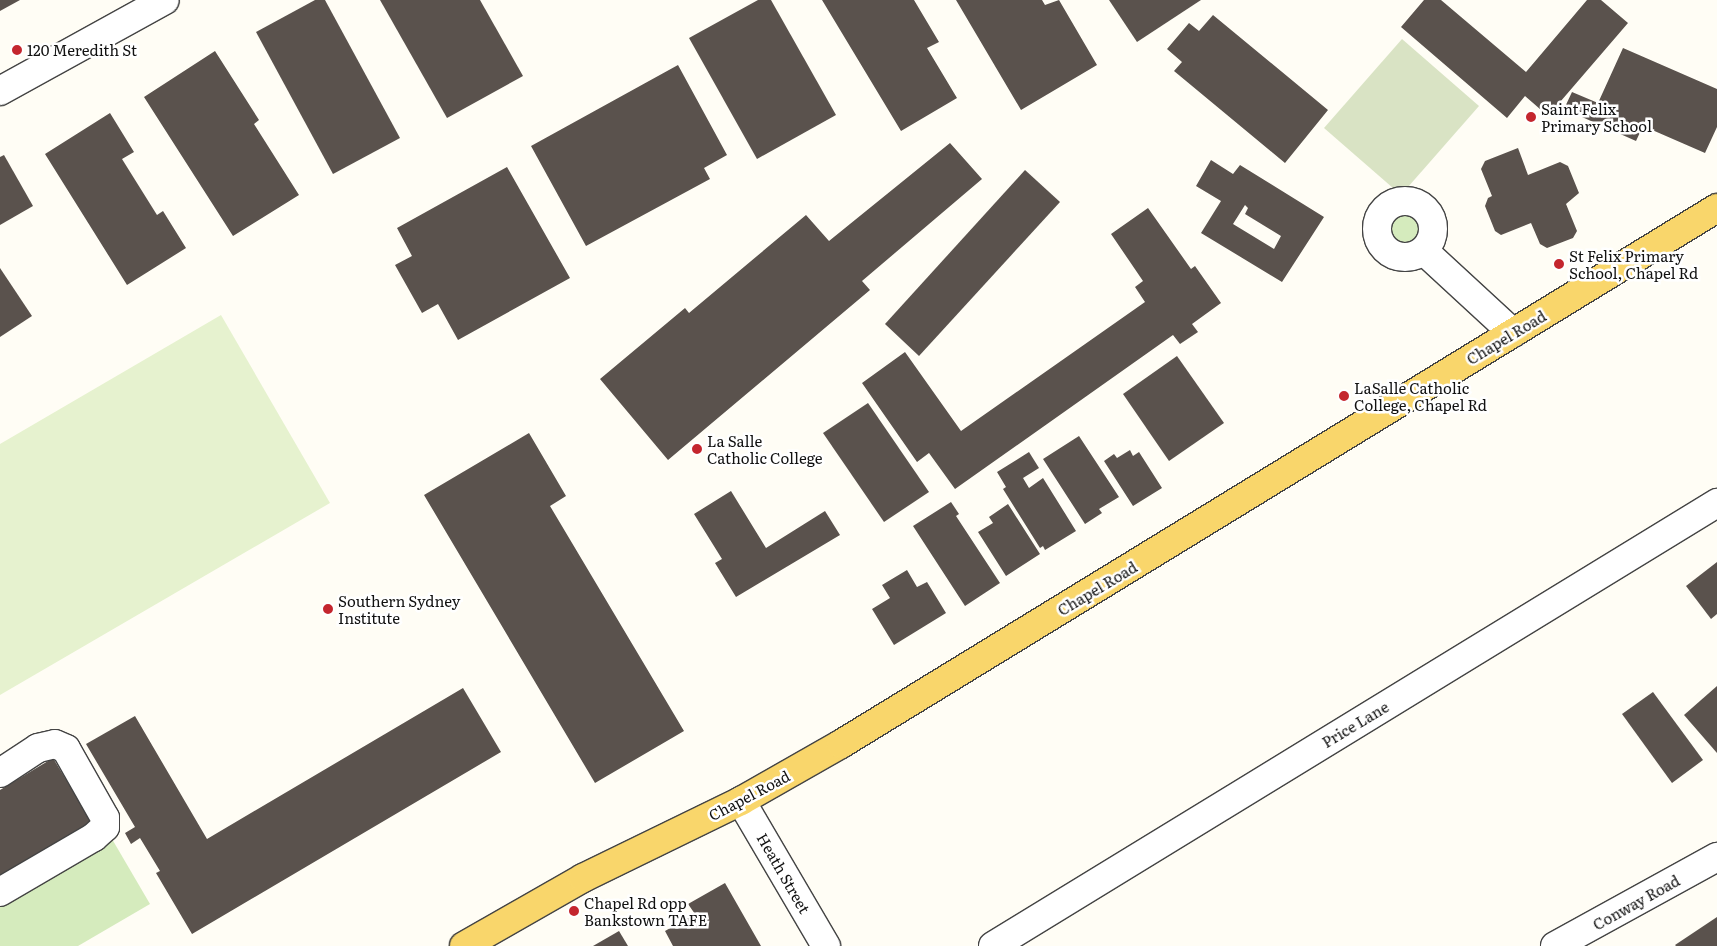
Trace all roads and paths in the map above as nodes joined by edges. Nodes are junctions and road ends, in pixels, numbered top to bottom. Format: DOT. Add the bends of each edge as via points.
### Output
graph roads {
  1 [pos="165,0"];
  2 [pos="0,91"];
  3 [pos="1717,208"];
  4 [pos="1424,251"];
  5 [pos="1513,333"];
  6 [pos="1717,502"];
  7 [pos="0,773"];
  8 [pos="741,801"];
  9 [pos="1717,857"];
  10 [pos="0,892"];
  11 [pos="464,946"];
  12 [pos="826,946"];
  13 [pos="993,946"];
  14 [pos="1555,946"];
  1 -- 2 [label="street"];
  3 -- 5 [label="main road, Chapel Road"];
  4 -- 5 [label="street"];
  5 -- 8 [label="main road, Chapel Road" via="849,739"];
  6 -- 13 [label="street, Price Lane"];
  7 -- 10 [label="street" via="38,748 55,744 66,749 105,818 104,827 94,838"];
  8 -- 11 [label="main road, Chapel Road" via="583,878"];
  8 -- 12 [label="street, Heath Street"];
  9 -- 14 [label="street, Conway Road"];
}
